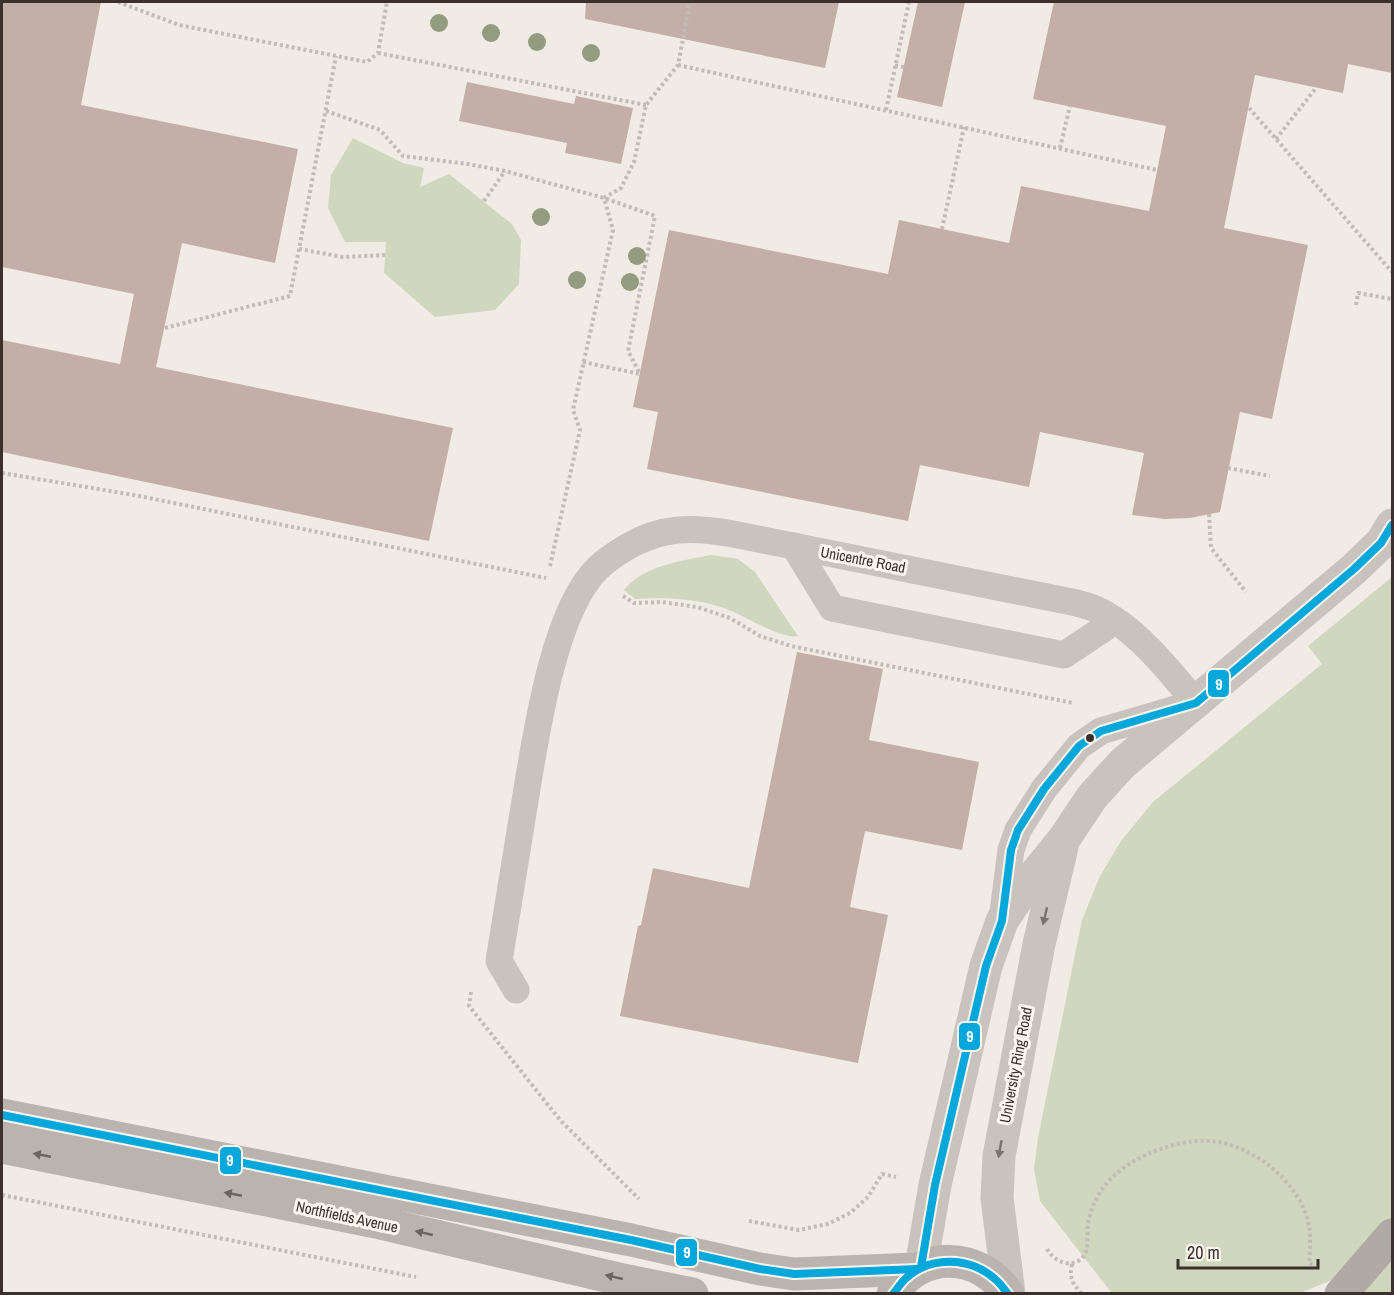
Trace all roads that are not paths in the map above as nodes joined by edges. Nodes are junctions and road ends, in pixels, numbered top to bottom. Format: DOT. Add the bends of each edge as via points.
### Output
graph roads {
  1 [pos="1392,525"];
  2 [pos="794,546"];
  3 [pos="1116,621"];
  4 [pos="1196,703"];
  5 [pos="1064,839"];
  6 [pos="1002,921"];
  7 [pos="516,990"];
  8 [pos="2,1115"];
  9 [pos="2,1147"];
  10 [pos="1392,1235"];
  11 [pos="919,1268"];
  12 [pos="692,1293"];
  13 [pos="893,1293"];
  14 [pos="1008,1293"];
  15 [pos="1341,1293"];
  1 -- 4 [label="street, University Ring Road" via="1381,543 1354,569"];
  2 -- 3 [label="lane, Unicentre Road" via="1077,603"];
  2 -- 3 [label="lane" via="832,608 1064,655"];
  2 -- 7 [label="lane, Unicentre Road" via="705,529 652,534 612,556 583,586 555,655 543,704 499,961"];
  3 -- 4 [label="lane, Unicentre Road" via="1160,660"];
  4 -- 5 [label="street, University Ring Road" via="1122,764 1092,796"];
  4 -- 6 [label="lane" via="1101,731 1079,746 1044,789 1018,830 1011,850"];
  5 -- 6 [label="street, University Ring Road"];
  5 -- 14 [label="street, University Ring Road, one-way" via="1039,944 999,1156 997,1197"];
  6 -- 11 [label="street, University Ring Road" via="986,966"];
  8 -- 11 [label="main road" via="760,1269 794,1274"];
  12 -- 9 [label="main road, Northfields Avenue, one-way" via="376,1222"];
  10 -- 15 [label="highway"];
  11 -- 13 [label="main road"];
  11 -- 14 [label="main road" via="946,1261 970,1264 992,1276"];
}
